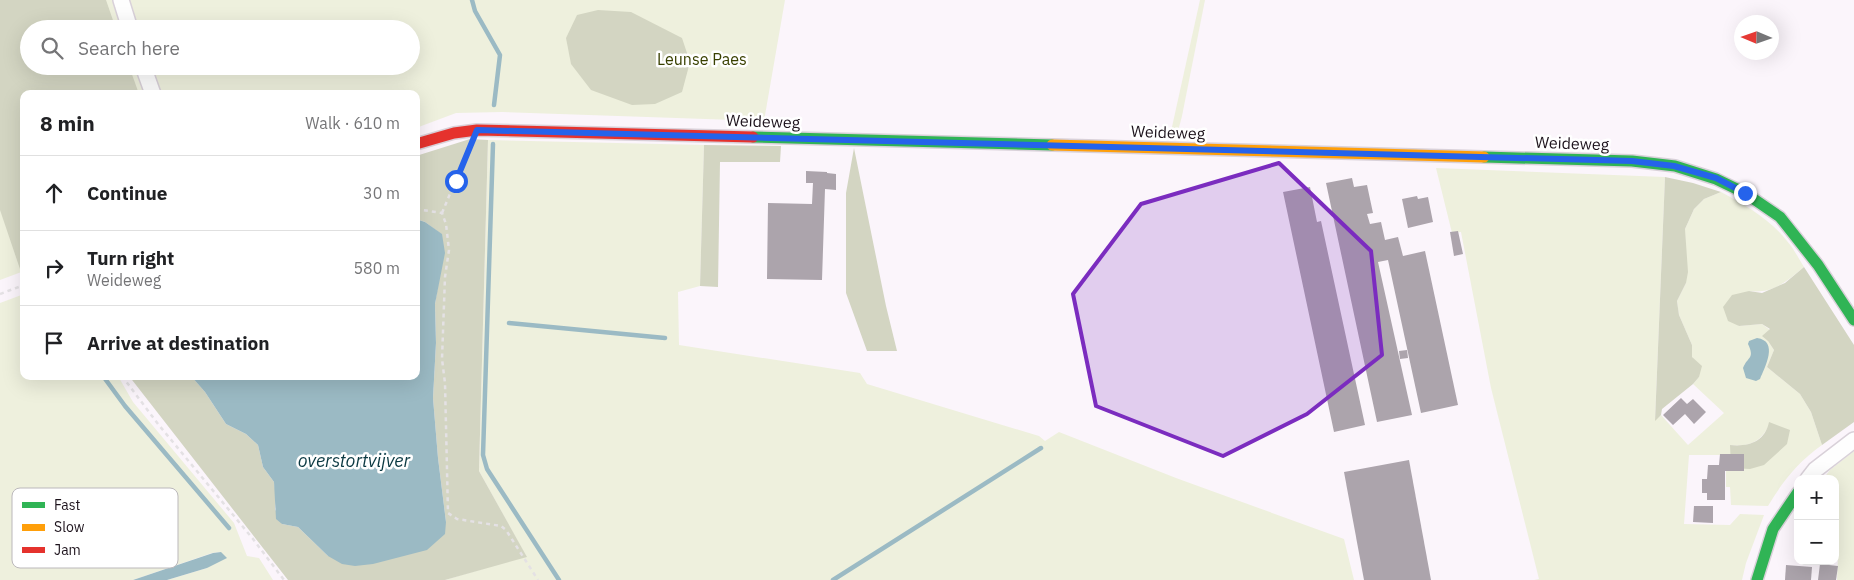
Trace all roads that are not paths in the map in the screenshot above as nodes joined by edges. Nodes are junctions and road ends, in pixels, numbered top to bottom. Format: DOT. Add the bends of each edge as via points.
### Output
graph roads {
  1 [pos="121,0"];
  2 [pos="127,20"];
  3 [pos="146,75"];
  4 [pos="152,90"];
  5 [pos="420,143"];
  6 [pos="1854,320"];
  7 [pos="1854,440"];
  8 [pos="1811,475"];
  9 [pos="1794,498"];
  10 [pos="1757,580"];
  1 -- 2 [label="street"];
  3 -- 4 [label="street"];
  5 -- 6 [label="street, Weideweg" via="477,130 1632,161 1674,166 1716,178 1780,217 1818,265"];
  7 -- 8 [label="street"];
  9 -- 10 [label="street" via="1773,529"];
}
